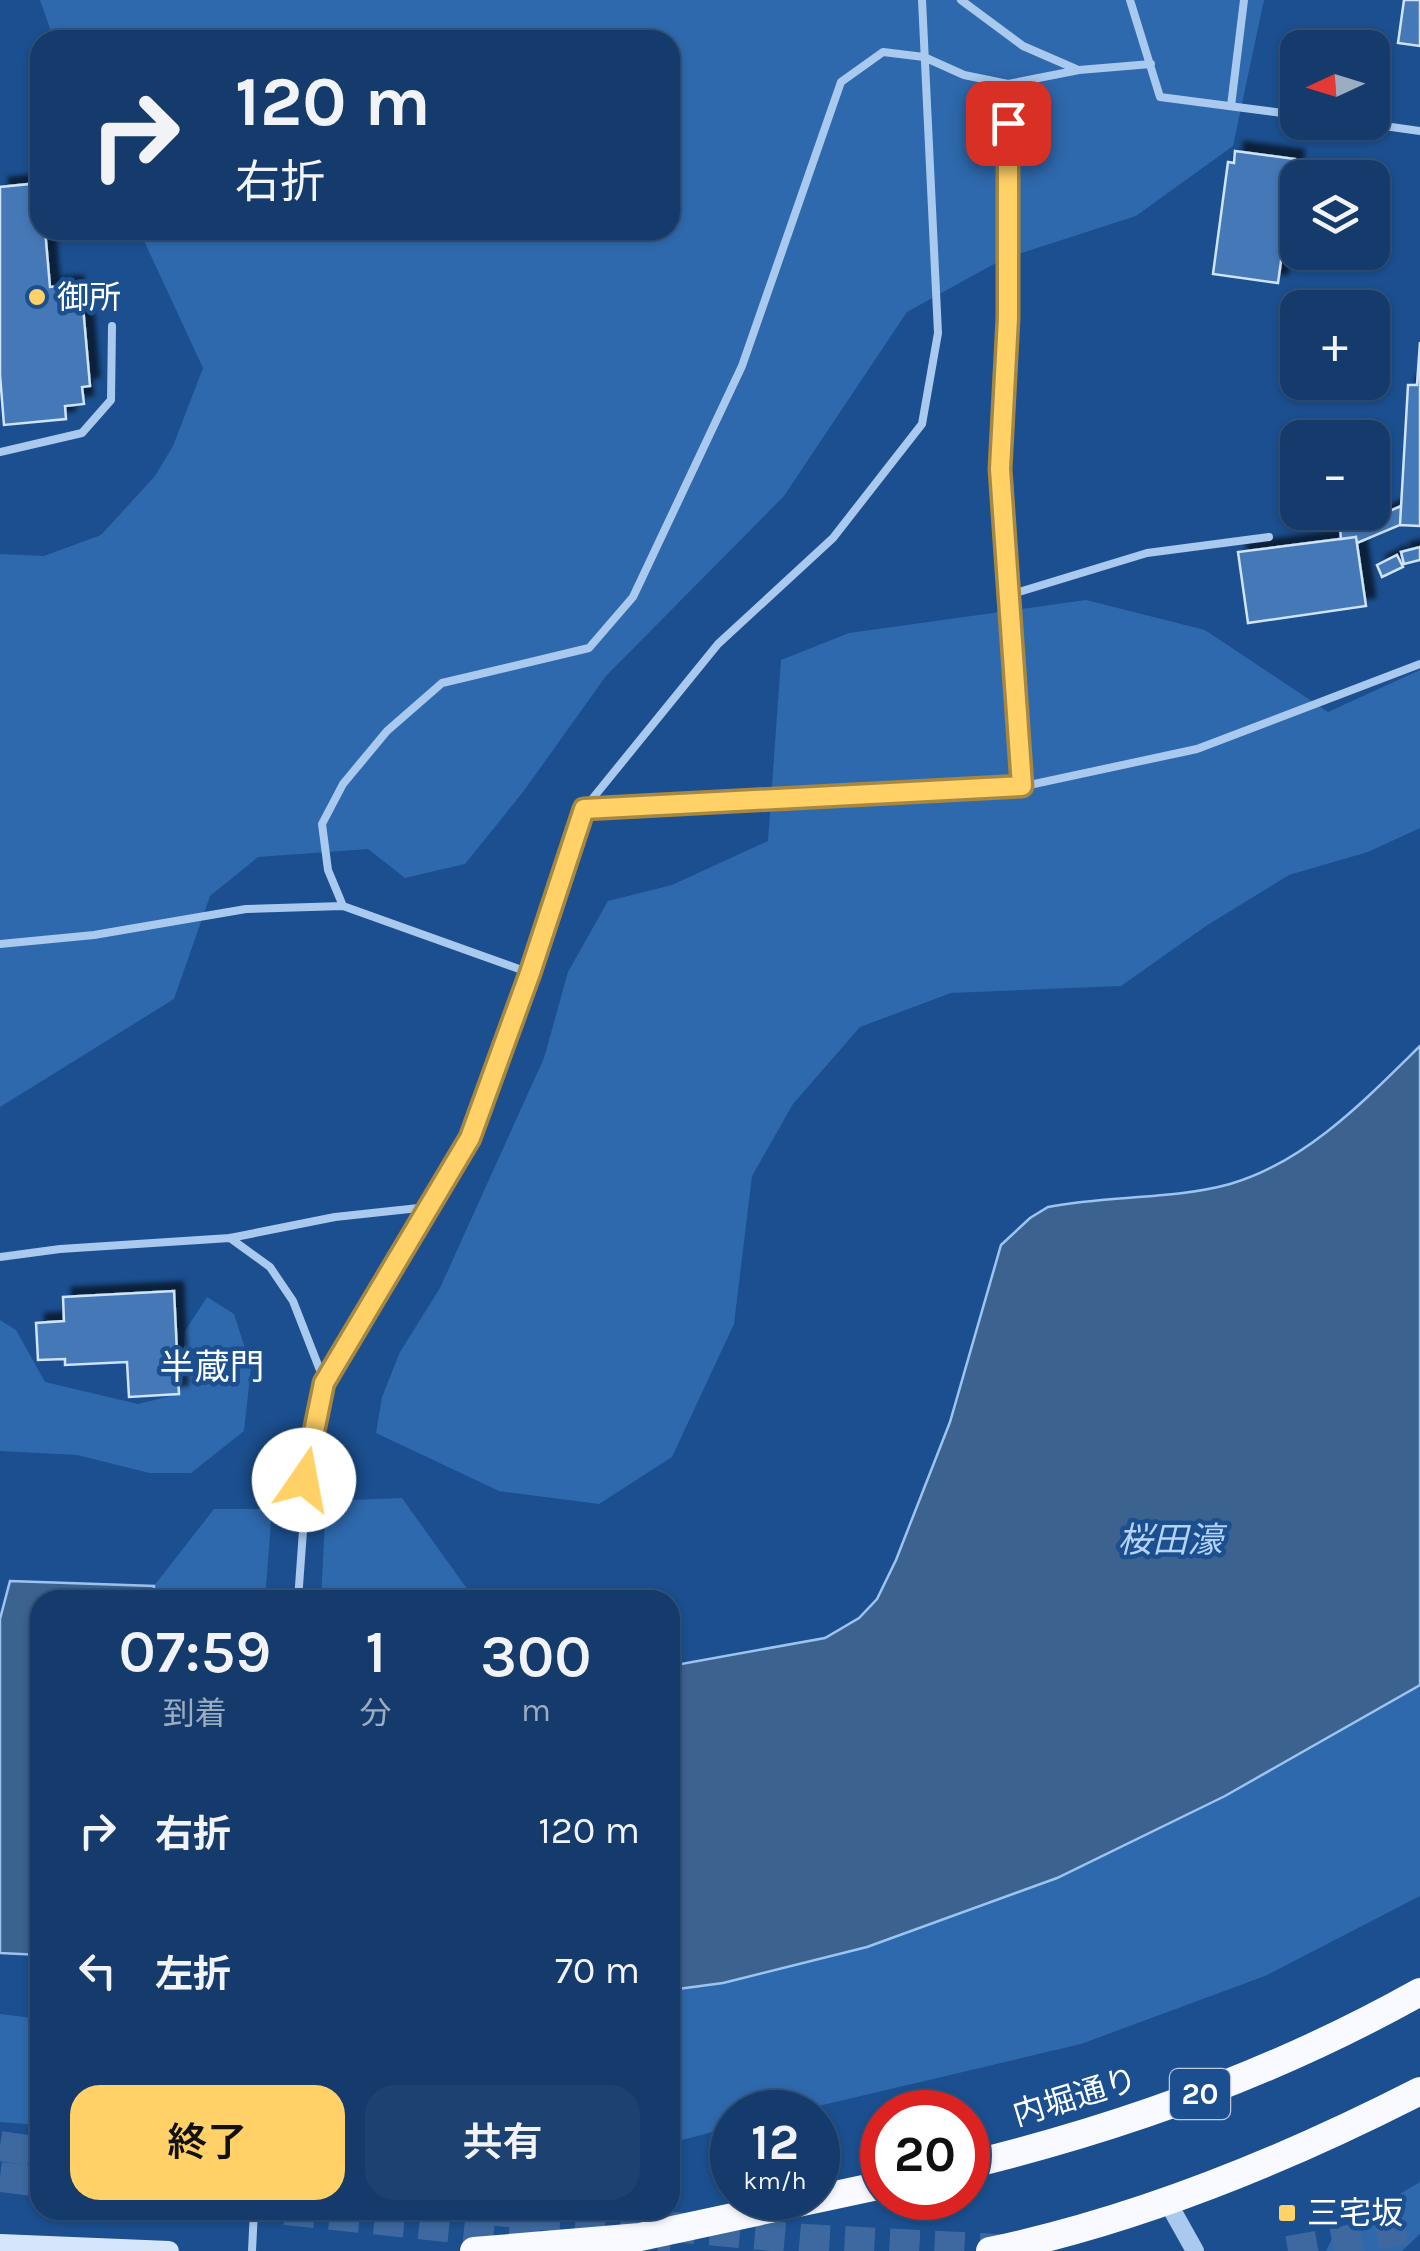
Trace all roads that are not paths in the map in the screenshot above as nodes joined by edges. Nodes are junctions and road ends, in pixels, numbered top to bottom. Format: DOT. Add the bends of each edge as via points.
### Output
graph roads {
  1 [pos="922,0"];
  2 [pos="961,0"];
  3 [pos="1130,0"];
  4 [pos="1244,0"];
  5 [pos="924,58"];
  6 [pos="1151,64"];
  7 [pos="1078,70"];
  8 [pos="1008,84"];
  9 [pos="1231,106"];
  10 [pos="1280,113"];
  11 [pos="1390,127"];
  12 [pos="1420,131"];
  13 [pos="112,326"];
  14 [pos="0,452"];
  15 [pos="1269,538"];
  16 [pos="1009,595"];
  17 [pos="1420,664"];
  18 [pos="1022,786"];
  19 [pos="584,809"];
  20 [pos="343,906"];
  21 [pos="0,944"];
  22 [pos="530,973"];
  23 [pos="428,1207"];
  24 [pos="230,1238"];
  25 [pos="0,1257"];
  26 [pos="324,1383"];
  27 [pos="304,1480"];
  28 [pos="305,1503"];
  29 [pos="299,1590"];
  30 [pos="1420,1992"];
  31 [pos="1420,2091"];
  32 [pos="990,2159"];
  33 [pos="860,2190"];
  34 [pos="1167,2201"];
  35 [pos="254,2220"];
  36 [pos="0,2244"];
  37 [pos="169,2251"];
  38 [pos="252,2251"];
  39 [pos="474,2251"];
  40 [pos="990,2251"];
  41 [pos="1195,2251"];
  1 -- 5 [label="lane"];
  2 -- 7 [label="lane" via="1023,46"];
  3 -- 6 [label="lane"];
  4 -- 9 [label="lane"];
  5 -- 8 [label="lane"];
  5 -- 19 [label="lane" via="938,333 922,424 833,538 718,644"];
  5 -- 20 [label="lane" via="883,52 841,82 742,366 633,597 590,648 442,683 387,731 343,784 322,824 328,870"];
  6 -- 7 [label="lane"];
  6 -- 9 [label="lane" via="1160,97"];
  7 -- 8 [label="lane"];
  8 -- 16 [label="lane" via="1000,469"];
  9 -- 10 [label="lane"];
  11 -- 12 [label="lane"];
  13 -- 14 [label="lane" via="111,400 82,433"];
  15 -- 16 [label="lane" via="1178,546"];
  16 -- 18 [label="lane"];
  17 -- 18 [label="lane" via="1197,749"];
  18 -- 19 [label="lane"];
  19 -- 22 [label="lane"];
  20 -- 21 [label="lane" via="246,909"];
  20 -- 22 [label="lane"];
  22 -- 23 [label="lane" via="470,1138"];
  23 -- 24 [label="lane"];
  23 -- 26 [label="lane"];
  24 -- 25 [label="lane"];
  24 -- 26 [label="lane" via="270,1267 292,1301"];
  26 -- 27 [label="lane"];
  28 -- 29 [label="lane"];
  30 -- 32 [label="highway, 内堀通り / 20" via="1330,2041 1233,2082"];
  31 -- 34 [label="highway"];
  33 -- 39 [label="highway" via="640,2237"];
  34 -- 40 [label="highway"];
  34 -- 41 [label="street"];
  35 -- 38 [label="lane"];
  36 -- 37 [label="main road"];
}
